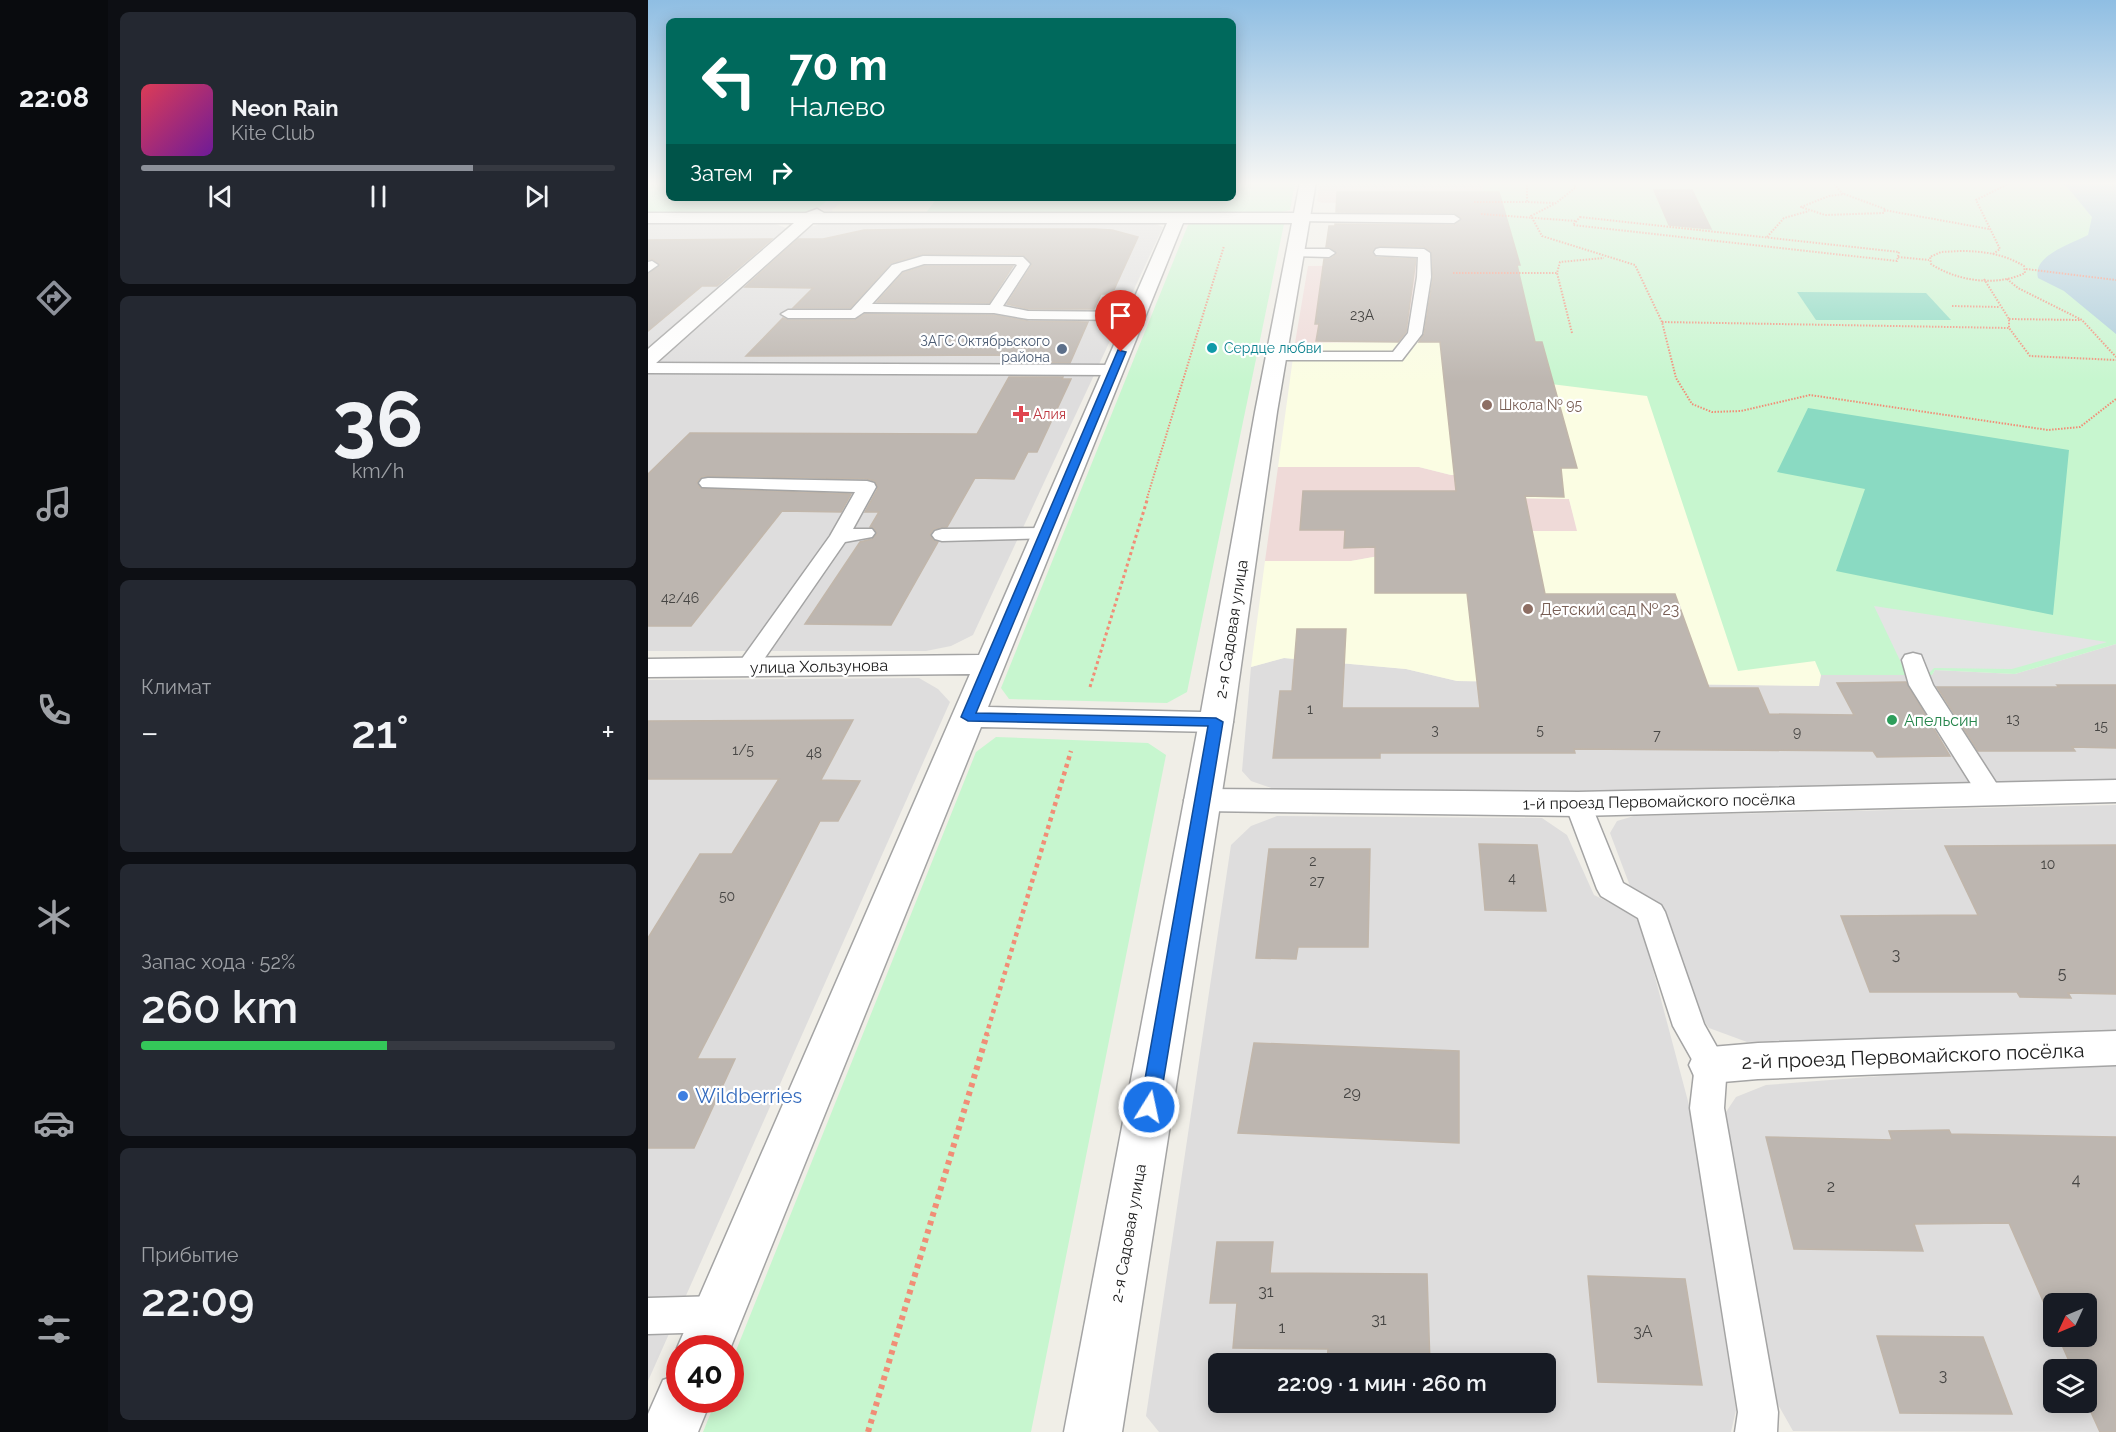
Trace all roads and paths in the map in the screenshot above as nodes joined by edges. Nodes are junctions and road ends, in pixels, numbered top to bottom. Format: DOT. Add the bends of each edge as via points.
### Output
graph roads {
  1 [pos="774,249"];
  2 [pos="1165,249"];
  3 [pos="1224,249"];
  4 [pos="1297,249"];
  5 [pos="1585,249"];
  6 [pos="1785,249"];
  7 [pos="1870,249"];
  8 [pos="2000,249"];
  9 [pos="1380,252"];
  10 [pos="1296,253"];
  11 [pos="1329,253"];
  12 [pos="1993,254"];
  13 [pos="1898,257"];
  14 [pos="1605,258"];
  15 [pos="1929,260"];
  16 [pos="2026,269"];
  17 [pos="1557,273"];
  18 [pos="1424,274"];
  19 [pos="1984,279"];
  20 [pos="2006,279"];
  21 [pos="2116,280"];
  22 [pos="1952,306"];
  23 [pos="2001,307"];
  24 [pos="860,308"];
  25 [pos="993,309"];
  26 [pos="789,314"];
  27 [pos="1136,316"];
  28 [pos="2009,319"];
  29 [pos="2082,320"];
  30 [pos="1662,322"];
  31 [pos="2008,328"];
  32 [pos="1572,333"];
  33 [pos="1277,357"];
  34 [pos="2116,358"];
  35 [pos="648,360"];
  36 [pos="648,368"];
  37 [pos="1114,370"];
  38 [pos="2116,399"];
  39 [pos="708,483"];
  40 [pos="866,533"];
  41 [pos="1045,534"];
  42 [pos="942,535"];
  43 [pos="839,537"];
  44 [pos="1913,660"];
  45 [pos="990,664"];
  46 [pos="747,667"];
  47 [pos="648,668"];
  48 [pos="968,717"];
  49 [pos="1080,719"];
  50 [pos="1216,722"];
  51 [pos="2116,791"];
  52 [pos="1989,792"];
  53 [pos="1202,800"];
  54 [pos="1578,804"];
  55 [pos="2116,1048"];
  56 [pos="1711,1065"];
  57 [pos="648,1316"];
  58 [pos="712,1331"];
  59 [pos="677,1413"];
  60 [pos="669,1432"];
  61 [pos="868,1432"];
  62 [pos="1093,1432"];
  63 [pos="1756,1432"];
  1 -- 35 [label="street"];
  2 -- 27 [label="street"];
  3 -- 49 [label="path"];
  4 -- 10 [label="street, 2-я Садовая улица"];
  5 -- 14 [label="path"];
  6 -- 13 [label="path" via="1897,261"];
  7 -- 13 [label="path" via="1899,252"];
  8 -- 12 [label="path"];
  9 -- 18 [label="lane" via="1424,253"];
  10 -- 11 [label="lane"];
  10 -- 33 [label="street, 2-я Садовая улица"];
  12 -- 15 [label="path" via="1949,251"];
  12 -- 16 [label="path" via="2012,259"];
  13 -- 15 [label="path"];
  14 -- 17 [label="path" via="1560,262"];
  14 -- 30 [label="path" via="1635,265"];
  15 -- 19 [label="path" via="1941,271"];
  16 -- 20 [label="path" via="2021,275"];
  16 -- 21 [label="path"];
  17 -- 18 [label="path"];
  17 -- 32 [label="path"];
  18 -- 33 [label="lane" via="1414,334 1397,357"];
  19 -- 20 [label="path"];
  19 -- 23 [label="path"];
  20 -- 29 [label="path"];
  22 -- 23 [label="path"];
  23 -- 28 [label="path"];
  24 -- 25 [label="lane"];
  24 -- 25 [label="lane" via="897,268 923,260 1018,260 1024,264"];
  24 -- 26 [label="lane" via="855,314"];
  25 -- 27 [label="lane" via="1028,315"];
  27 -- 37 [label="street"];
  28 -- 29 [label="path"];
  28 -- 31 [label="path"];
  29 -- 34 [label="path"];
  30 -- 31 [label="path"];
  30 -- 38 [label="path" via="1676,378 1692,404 1712,412 1741,411 1810,395 2048,430 2080,427"];
  31 -- 34 [label="path" via="2030,356"];
  33 -- 50 [label="street, 2-я Садовая улица"];
  36 -- 37 [label="lane"];
  37 -- 41 [label="street"];
  39 -- 43 [label="lane" via="867,487"];
  40 -- 43 [label="lane"];
  41 -- 42 [label="lane"];
  41 -- 45 [label="street"];
  43 -- 46 [label="lane"];
  44 -- 52 [label="lane" via="1921,685"];
  45 -- 46 [label="street, улица Хользунова"];
  45 -- 48 [label="street"];
  46 -- 47 [label="street, улица Хользунова"];
  48 -- 49 [label="street"];
  48 -- 58 [label="street"];
  49 -- 50 [label="street"];
  49 -- 61 [label="path"];
  50 -- 53 [label="street, 2-я Садовая улица"];
  51 -- 52 [label="street, 1-й проезд Первомайского посёлка"];
  52 -- 54 [label="street, 1-й проезд Первомайского посёлка"];
  53 -- 54 [label="street, 1-й проезд Первомайского посёлка"];
  53 -- 62 [label="street, 2-я Садовая улица"];
  54 -- 56 [label="lane" via="1611,889 1651,912 1689,1026"];
  55 -- 56 [label="street, 2-й проезд Первомайского посёлка"];
  56 -- 63 [label="lane" via="1707,1108 1758,1412"];
  57 -- 58 [label="lane"];
  59 -- 60 [label="street"];
}
